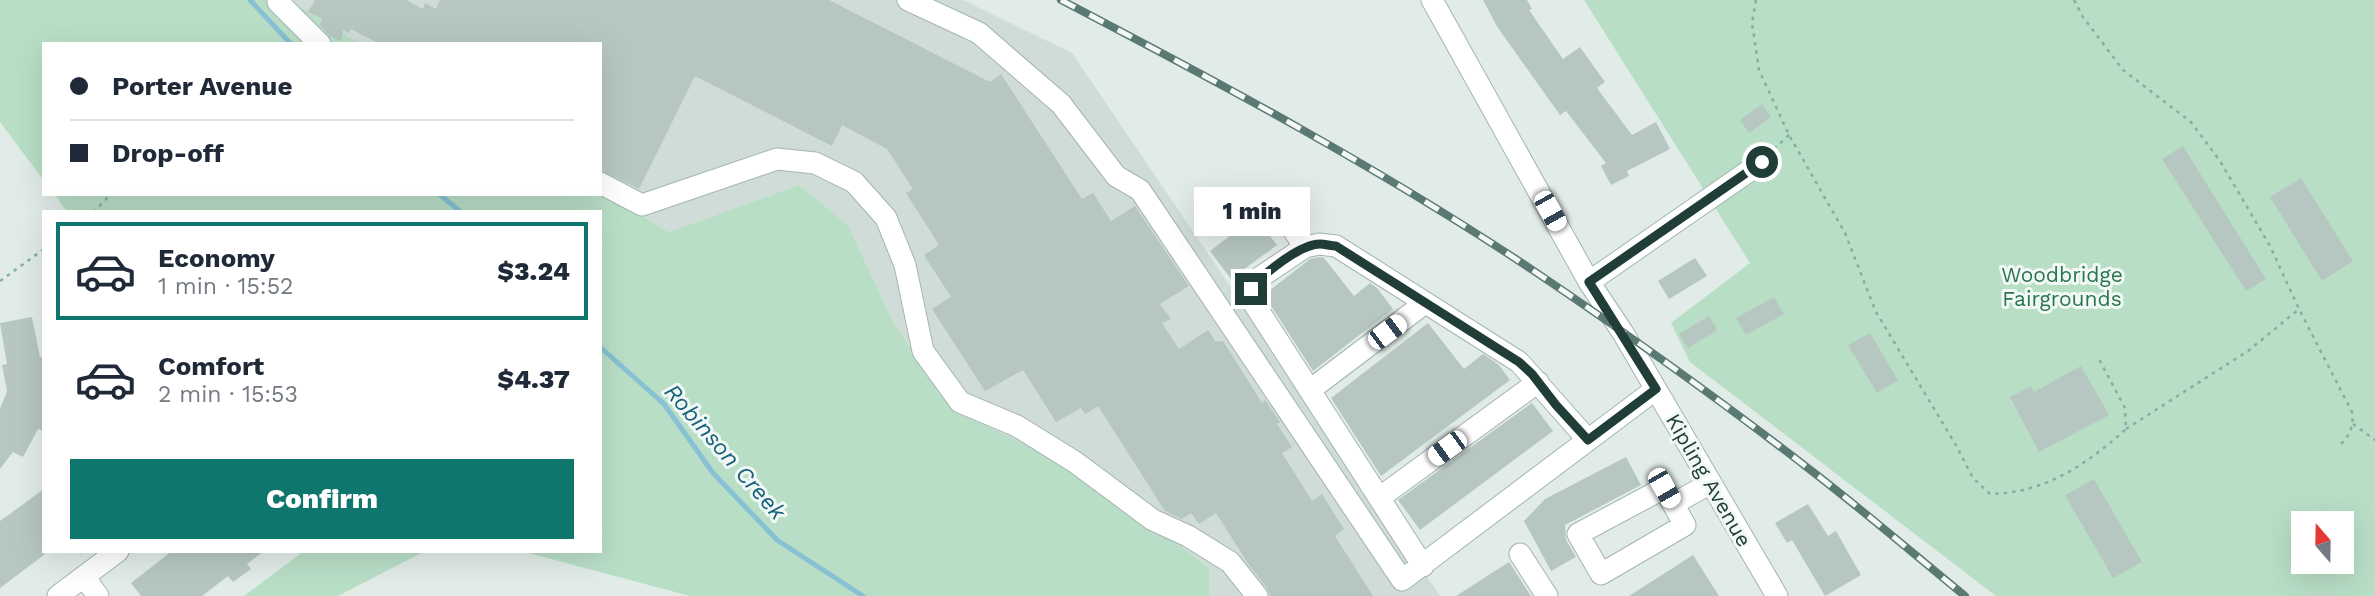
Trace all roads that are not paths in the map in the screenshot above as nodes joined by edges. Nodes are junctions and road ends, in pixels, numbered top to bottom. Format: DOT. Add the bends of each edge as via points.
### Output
graph roads {
  1 [pos="281,0"];
  2 [pos="908,0"];
  3 [pos="1432,0"];
  4 [pos="318,42"];
  5 [pos="1762,162"];
  6 [pos="602,184"];
  7 [pos="1280,211"];
  8 [pos="1305,247"];
  9 [pos="1589,282"];
  10 [pos="1425,303"];
  11 [pos="1538,382"];
  12 [pos="1656,389"];
  13 [pos="1310,390"];
  14 [pos="1588,440"];
  15 [pos="1711,483"];
  16 [pos="1379,498"];
  17 [pos="1673,503"];
  18 [pos="115,553"];
  19 [pos="1520,554"];
  20 [pos="1423,565"];
  21 [pos="84,577"];
  22 [pos="1402,588"];
  23 [pos="58,596"];
  24 [pos="98,596"];
  25 [pos="1257,596"];
  26 [pos="1547,596"];
  27 [pos="1777,596"];
  1 -- 4 [label="street" via="278,2"];
  2 -- 22 [label="street" via="979,33 1061,104 1116,176 1140,190"];
  3 -- 9 [label="street, Kipling Avenue"];
  5 -- 9 [label="street"];
  6 -- 25 [label="street" via="642,205 777,159 815,163 855,182 886,218 905,265 923,351 960,402 1017,426 1153,520 1230,562"];
  7 -- 8 [label="street"];
  8 -- 10 [label="street" via="1336,246"];
  8 -- 13 [label="street" via="1259,278 1251,289 1251,299"];
  9 -- 12 [label="street, Kipling Avenue"];
  10 -- 11 [label="street" via="1519,362"];
  10 -- 13 [label="street"];
  11 -- 14 [label="street"];
  11 -- 16 [label="street"];
  12 -- 14 [label="street"];
  12 -- 15 [label="street, Kipling Avenue"];
  13 -- 16 [label="street"];
  14 -- 20 [label="street"];
  15 -- 17 [label="street"];
  15 -- 27 [label="street, Kipling Avenue"];
  16 -- 20 [label="street"];
  17 -- 17 [label="street" via="1664,488 1578,534 1601,574 1685,525"];
  18 -- 21 [label="street"];
  19 -- 26 [label="street"];
  20 -- 22 [label="street"];
  21 -- 23 [label="street"];
  21 -- 24 [label="street"];
}
